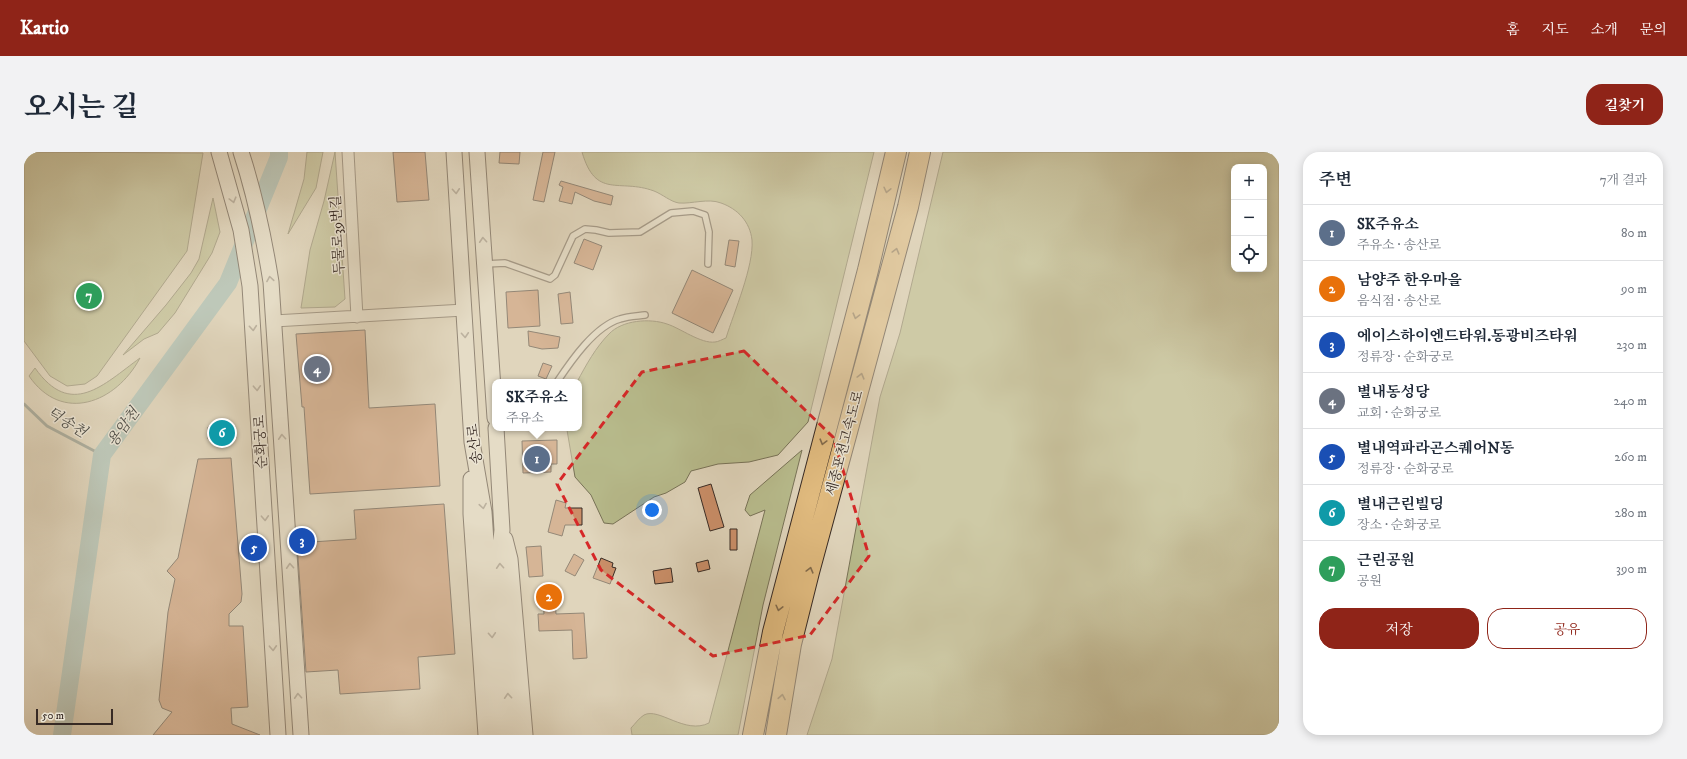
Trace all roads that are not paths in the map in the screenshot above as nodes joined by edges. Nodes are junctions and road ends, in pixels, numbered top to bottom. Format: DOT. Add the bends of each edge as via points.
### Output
graph roads {
  1 [pos="241,152"];
  2 [pos="348,152"];
  3 [pos="454,152"];
  4 [pos="477,152"];
  5 [pos="896,152"];
  6 [pos="920,152"];
  7 [pos="221,157"];
  8 [pos="485,264"];
  9 [pos="708,264"];
  10 [pos="464,310"];
  11 [pos="645,315"];
  12 [pos="356,317"];
  13 [pos="274,319"];
  14 [pos="492,379"];
  15 [pos="559,379"];
  16 [pos="496,431"];
  17 [pos="472,442"];
  18 [pos="502,530"];
  19 [pos="278,735"];
  20 [pos="301,735"];
  21 [pos="486,735"];
  22 [pos="499,735"];
  23 [pos="511,735"];
  24 [pos="525,735"];
  25 [pos="753,735"];
  26 [pos="776,735"];
  13 -- 1 [label="street, 순화궁로, one-way" via="271,282 262,231 250,177"];
  2 -- 12 [label="street, 두물로39번길"];
  3 -- 10 [label="street, 송산로, one-way"];
  8 -- 4 [label="street, 송산로, one-way"];
  5 -- 25 [label="highway, 세종포천고속도로, one-way" via="868,270 773,632"];
  26 -- 6 [label="highway, 세종포천고속도로, one-way" via="791,644 908,207"];
  7 -- 19 [label="street, 순화궁로, one-way" via="241,230 250,286"];
  8 -- 9 [label="lane" via="505,263 550,279 555,275 573,236 585,229 609,234 640,232 670,214 694,211 705,215 710,232"];
  8 -- 14 [label="street, 송산로"];
  10 -- 12 [label="street"];
  10 -- 17 [label="street, 송산로, one-way"];
  11 -- 15 [label="lane" via="620,319 602,327 574,357"];
  12 -- 13 [label="street"];
  20 -- 13 [label="street, 순화궁로, one-way"];
  16 -- 18 [label="street, 송산로"];
  17 -- 21 [label="street" via="471,514"];
  17 -- 22 [label="street, 송산로, one-way" via="484,512"];
  23 -- 18 [label="street, 송산로, one-way" via="499,559"];
  18 -- 24 [label="street" via="510,559"];
}
